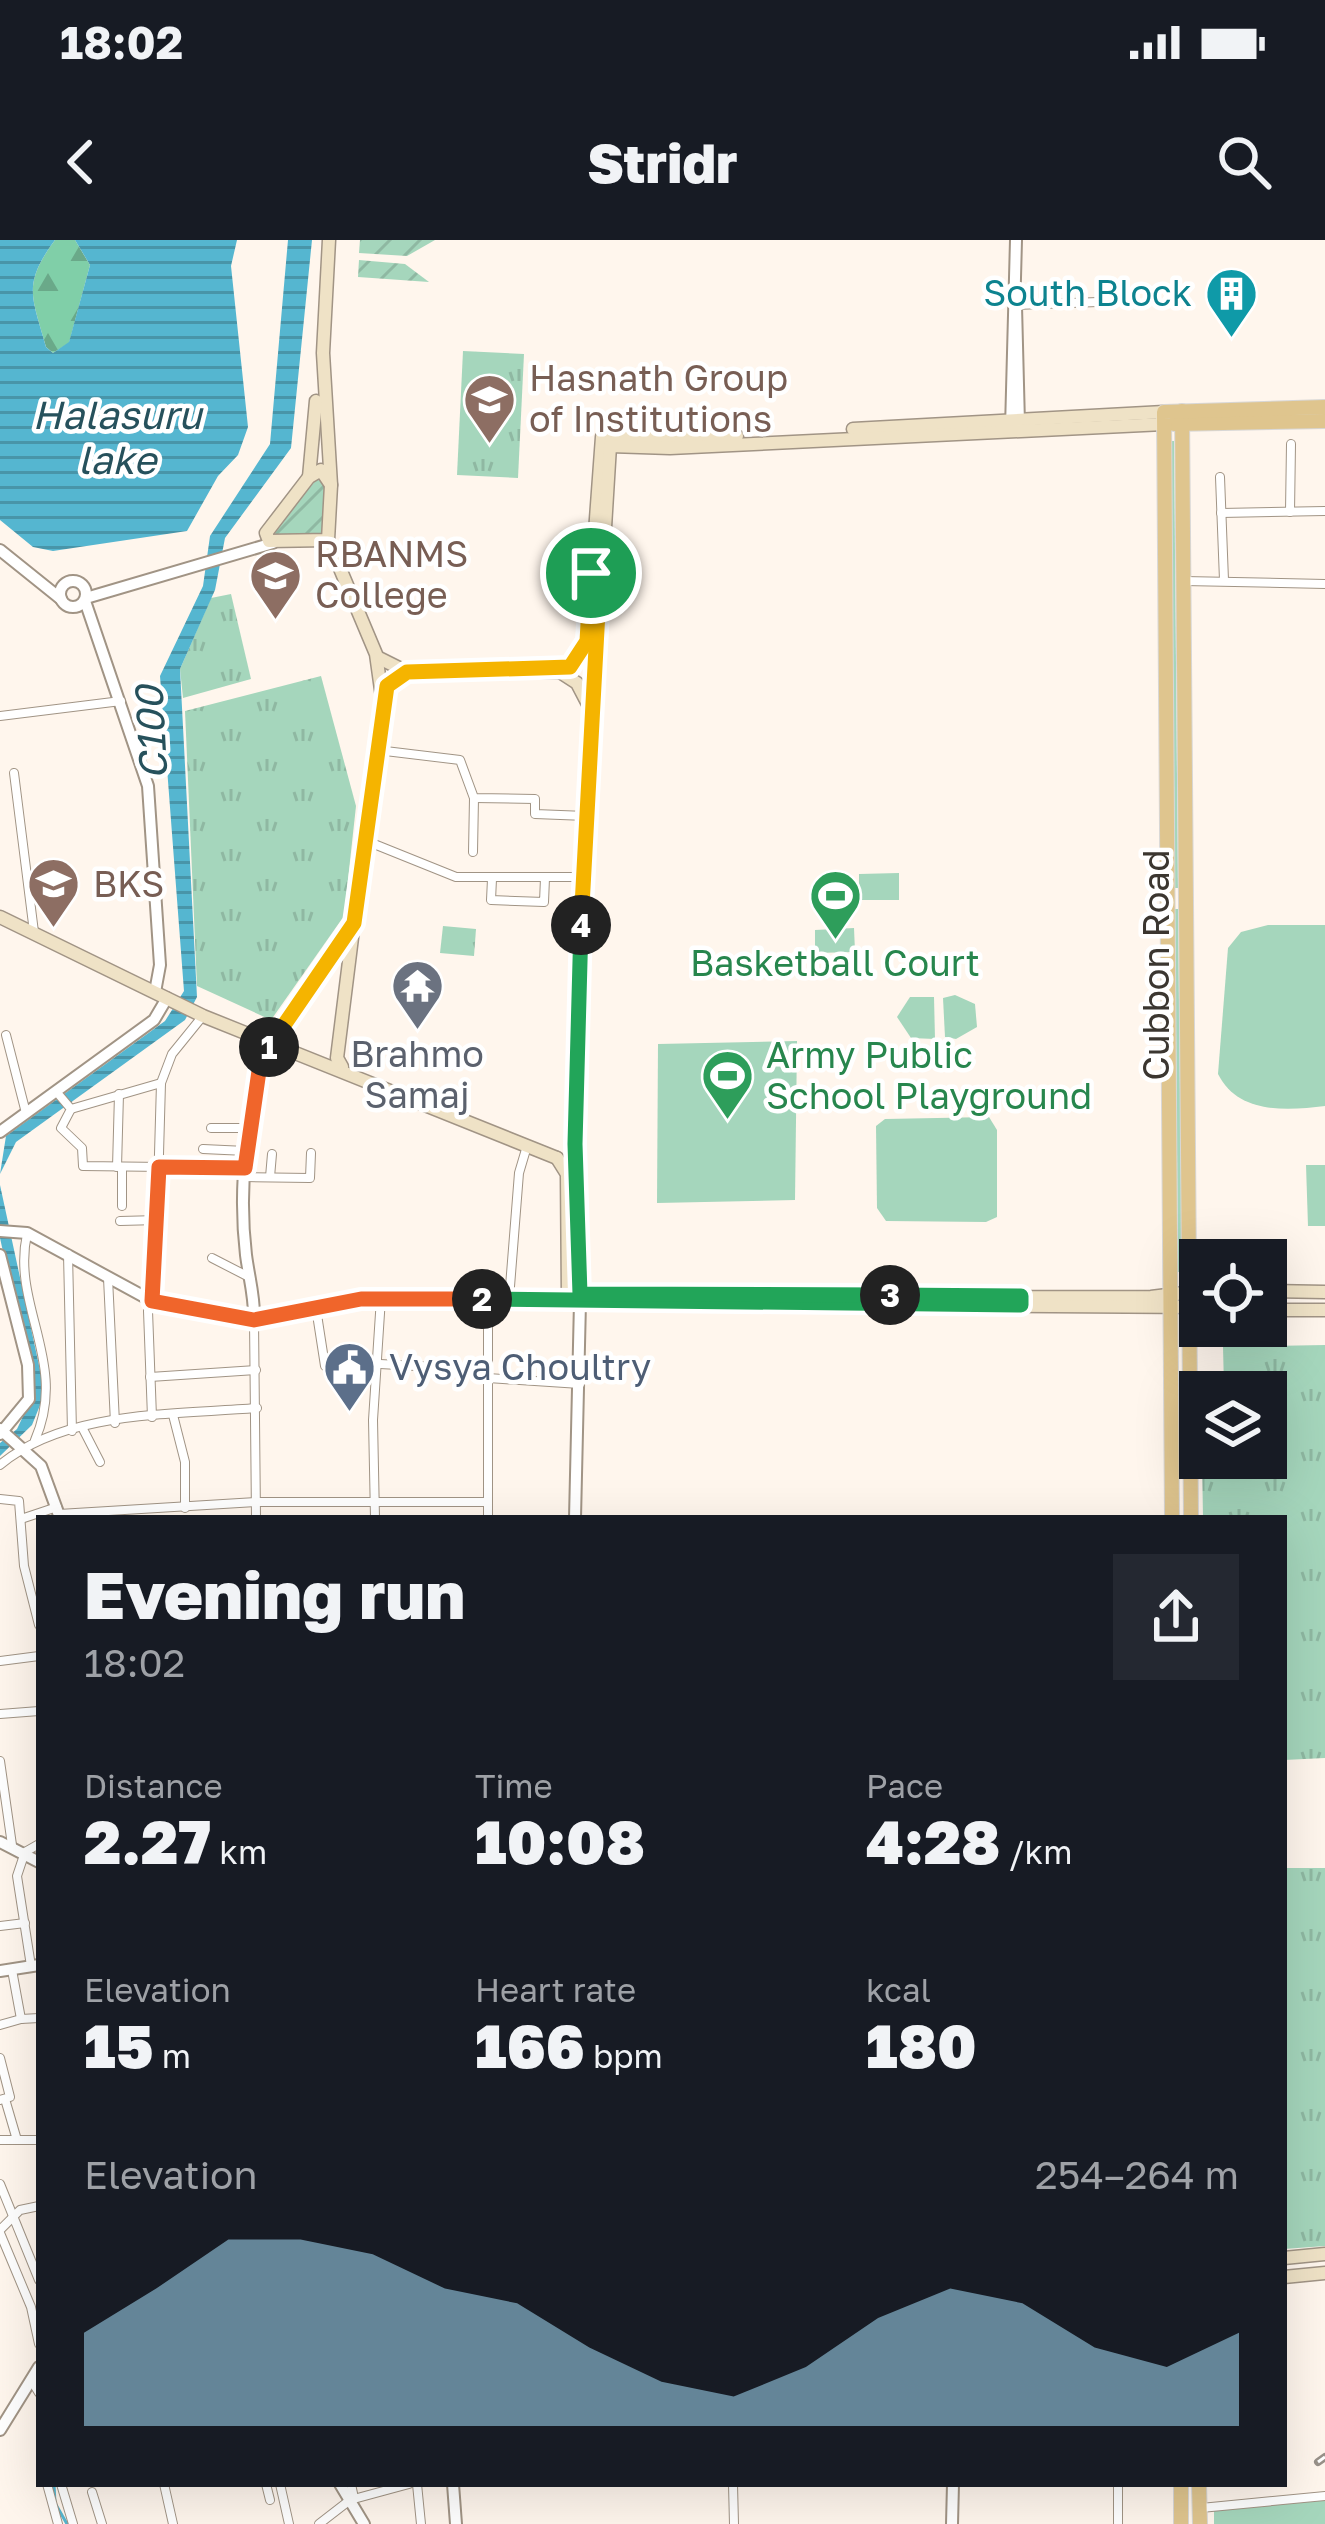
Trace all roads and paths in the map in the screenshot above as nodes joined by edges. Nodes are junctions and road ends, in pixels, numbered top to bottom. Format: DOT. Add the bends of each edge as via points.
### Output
graph roads {
  1 [pos="326,240"];
  2 [pos="1016,240"];
  3 [pos="1097,302"];
  4 [pos="1016,304"];
  5 [pos="1325,407"];
  6 [pos="1182,417"];
  7 [pos="1164,418"];
  8 [pos="1325,421"];
  9 [pos="1015,422"];
  10 [pos="1291,444"];
  11 [pos="1220,477"];
  12 [pos="309,478"];
  13 [pos="331,485"];
  14 [pos="1290,512"];
  15 [pos="1325,512"];
  16 [pos="1221,513"];
  17 [pos="269,538"];
  18 [pos="328,539"];
  19 [pos="0,550"];
  20 [pos="31,572"];
  21 [pos="595,574"];
  22 [pos="1165,580"];
  23 [pos="1224,580"];
  24 [pos="74,581"];
  25 [pos="1184,581"];
  26 [pos="1325,584"];
  27 [pos="113,589"];
  28 [pos="85,599"];
  29 [pos="64,602"];
  30 [pos="93,637"];
  31 [pos="376,654"];
  32 [pos="407,672"];
  33 [pos="560,672"];
  34 [pos="382,697"];
  35 [pos="122,701"];
  36 [pos="592,712"];
  37 [pos="0,716"];
  38 [pos="375,750"];
  39 [pos="14,773"];
  40 [pos="474,798"];
  41 [pos="586,815"];
  42 [pos="1166,815"];
  43 [pos="1186,815"];
  44 [pos="362,840"];
  45 [pos="473,853"];
  46 [pos="583,877"];
  47 [pos="545,878"];
  48 [pos="492,879"];
  49 [pos="1166,896"];
  50 [pos="1186,897"];
  51 [pos="0,917"];
  52 [pos="354,923"];
  53 [pos="34,933"];
  54 [pos="165,997"];
  55 [pos="198,1012"];
  56 [pos="6,1035"];
  57 [pos="271,1043"];
  58 [pos="5,1062"];
  59 [pos="343,1068"];
  60 [pos="161,1083"];
  61 [pos="119,1094"];
  62 [pos="60,1096"];
  63 [pos="70,1107"];
  64 [pos="26,1114"];
  65 [pos="211,1128"];
  66 [pos="251,1128"];
  67 [pos="0,1132"];
  68 [pos="575,1144"];
  69 [pos="527,1146"];
  70 [pos="203,1149"];
  71 [pos="248,1151"];
  72 [pos="311,1153"];
  73 [pos="272,1154"];
  74 [pos="557,1158"];
  75 [pos="119,1167"];
  76 [pos="159,1167"];
  77 [pos="245,1173"];
  78 [pos="270,1177"];
  79 [pos="122,1206"];
  80 [pos="158,1220"];
  81 [pos="119,1221"];
  82 [pos="0,1231"];
  83 [pos="27,1233"];
  84 [pos="1193,1239"];
  85 [pos="68,1252"];
  86 [pos="0,1255"];
  87 [pos="212,1258"];
  88 [pos="108,1276"];
  89 [pos="250,1277"];
  90 [pos="1287,1291"];
  91 [pos="1325,1292"];
  92 [pos="381,1298"];
  93 [pos="576,1298"];
  94 [pos="488,1299"];
  95 [pos="509,1299"];
  96 [pos="1179,1300"];
  97 [pos="152,1301"];
  98 [pos="1169,1301"];
  99 [pos="316,1308"];
  100 [pos="1287,1310"];
  101 [pos="1325,1310"];
  102 [pos="254,1320"];
  103 [pos="380,1364"];
  104 [pos="325,1366"];
  105 [pos="256,1370"];
  106 [pos="488,1374"];
  107 [pos="150,1377"];
  108 [pos="580,1384"];
  109 [pos="257,1408"];
  110 [pos="173,1415"];
  111 [pos="152,1417"];
  112 [pos="115,1423"];
  113 [pos="83,1429"];
  114 [pos="72,1431"];
  115 [pos="13,1436"];
  116 [pos="100,1462"];
  117 [pos="0,1465"];
  118 [pos="1172,1474"];
  119 [pos="1179,1474"];
  120 [pos="1190,1479"];
  121 [pos="0,1498"];
  122 [pos="375,1500"];
  123 [pos="256,1502"];
  124 [pos="488,1502"];
  125 [pos="183,1511"];
  126 [pos="59,1513"];
  127 [pos="256,1515"];
  128 [pos="376,1515"];
  129 [pos="488,1515"];
  130 [pos="574,1515"];
  131 [pos="1172,1515"];
  132 [pos="1191,1515"];
  133 [pos="36,1517"];
  134 [pos="21,1519"];
  135 [pos="36,1613"];
  136 [pos="36,1656"];
  137 [pos="0,1661"];
  138 [pos="36,1711"];
  139 [pos="0,1714"];
  140 [pos="0,1761"];
  141 [pos="6,1844"];
  142 [pos="36,1846"];
  143 [pos="25,1852"];
  144 [pos="36,1860"];
  145 [pos="25,1923"];
  146 [pos="0,1926"];
  147 [pos="35,1965"];
  148 [pos="3,1969"];
  149 [pos="36,2018"];
  150 [pos="21,2019"];
  151 [pos="0,2025"];
  152 [pos="0,2058"];
  153 [pos="2,2099"];
  154 [pos="0,2140"];
  155 [pos="17,2140"];
  156 [pos="36,2140"];
  157 [pos="0,2184"];
  158 [pos="36,2207"];
  159 [pos="13,2214"];
  160 [pos="0,2232"];
  161 [pos="1325,2254"];
  162 [pos="1287,2258"];
  163 [pos="36,2272"];
  164 [pos="1325,2273"];
  165 [pos="1287,2277"];
  166 [pos="36,2330"];
  167 [pos="36,2373"];
  168 [pos="32,2380"];
  169 [pos="36,2387"];
  170 [pos="1,2425"];
  171 [pos="48,2487"];
  172 [pos="62,2487"];
  173 [pos="165,2487"];
  174 [pos="267,2487"];
  175 [pos="281,2487"];
  176 [pos="342,2487"];
  177 [pos="351,2487"];
  178 [pos="401,2487"];
  179 [pos="414,2487"];
  180 [pos="454,2487"];
  181 [pos="733,2487"];
  182 [pos="953,2487"];
  183 [pos="1118,2487"];
  184 [pos="1181,2487"];
  185 [pos="92,2492"];
  186 [pos="1325,2496"];
  187 [pos="352,2499"];
  188 [pos="270,2500"];
  189 [pos="1200,2516"];
  190 [pos="1178,2522"];
  191 [pos="58,2524"];
  192 [pos="74,2524"];
  193 [pos="102,2524"];
  194 [pos="173,2524"];
  195 [pos="289,2524"];
  196 [pos="319,2524"];
  197 [pos="364,2524"];
  198 [pos="421,2524"];
  199 [pos="456,2524"];
  200 [pos="734,2524"];
  201 [pos="952,2524"];
  202 [pos="1118,2524"];
  1 -- 12 [label="main road"];
  1 -- 13 [label="main road"];
  2 -- 4 [label="street"];
  3 -- 4 [label="street"];
  4 -- 9 [label="street"];
  5 -- 6 [label="main road"];
  6 -- 7 [label="main road"];
  6 -- 8 [label="main road"];
  6 -- 25 [label="main road, Cubbon Road"];
  7 -- 9 [label="main road"];
  7 -- 22 [label="main road, Cubbon Road"];
  9 -- 21 [label="main road" via="670,444 605,434"];
  10 -- 14 [label="street"];
  11 -- 16 [label="street"];
  12 -- 13 [label="main road" via="321,470"];
  12 -- 17 [label="main road"];
  13 -- 18 [label="main road"];
  14 -- 15 [label="street"];
  14 -- 16 [label="street"];
  16 -- 23 [label="street"];
  17 -- 18 [label="main road"];
  17 -- 27 [label="street"];
  18 -- 31 [label="main road"];
  19 -- 20 [label="street"];
  20 -- 24 [label="street"];
  20 -- 29 [label="street"];
  21 -- 33 [label="main road" via="587,641 575,664"];
  21 -- 36 [label="main road"];
  22 -- 25 [label="street"];
  22 -- 42 [label="main road, Cubbon Road"];
  23 -- 25 [label="street"];
  23 -- 26 [label="street"];
  24 -- 27 [label="street"];
  24 -- 28 [label="street"];
  24 -- 29 [label="street" via="62,587"];
  25 -- 43 [label="main road, Cubbon Road"];
  27 -- 28 [label="street"];
  28 -- 29 [label="street"];
  28 -- 30 [label="street"];
  29 -- 30 [label="street"];
  30 -- 35 [label="street"];
  31 -- 32 [label="main road"];
  31 -- 34 [label="main road"];
  32 -- 33 [label="main road"];
  32 -- 34 [label="main road"];
  33 -- 36 [label="main road" via="577,683"];
  34 -- 38 [label="main road"];
  35 -- 37 [label="street"];
  35 -- 54 [label="street" via="148,786"];
  36 -- 41 [label="main road"];
  38 -- 40 [label="street" via="460,760"];
  38 -- 44 [label="main road"];
  39 -- 53 [label="street"];
  40 -- 41 [label="street" via="535,799 535,814"];
  40 -- 45 [label="street"];
  41 -- 46 [label="main road"];
  42 -- 43 [label="main road"];
  42 -- 49 [label="main road, Cubbon Road"];
  43 -- 50 [label="main road, Cubbon Road"];
  44 -- 48 [label="street" via="456,877"];
  44 -- 52 [label="main road"];
  46 -- 47 [label="street"];
  46 -- 68 [label="main road"];
  47 -- 48 [label="street"];
  47 -- 48 [label="street" via="544,902 491,900"];
  49 -- 50 [label="main road"];
  49 -- 98 [label="main road, Cubbon Road"];
  50 -- 84 [label="main road, Cubbon Road"];
  51 -- 53 [label="main road"];
  52 -- 57 [label="main road"];
  52 -- 59 [label="main road" via="337,1058"];
  53 -- 54 [label="main road"];
  54 -- 55 [label="main road"];
  54 -- 64 [label="street" via="154,1020"];
  55 -- 57 [label="main road"];
  55 -- 60 [label="street"];
  56 -- 58 [label="street"];
  57 -- 59 [label="main road"];
  57 -- 66 [label="street"];
  58 -- 64 [label="street"];
  59 -- 69 [label="main road"];
  60 -- 61 [label="street"];
  60 -- 76 [label="street"];
  61 -- 63 [label="street"];
  61 -- 75 [label="street"];
  62 -- 63 [label="street"];
  63 -- 75 [label="street" via="62,1129 82,1148 83,1166"];
  64 -- 67 [label="street"];
  65 -- 66 [label="street"];
  66 -- 71 [label="street"];
  68 -- 74 [label="main road"];
  68 -- 93 [label="main road"];
  69 -- 74 [label="main road"];
  69 -- 95 [label="street"];
  70 -- 71 [label="street"];
  71 -- 77 [label="street"];
  72 -- 78 [label="street" via="310,1178"];
  73 -- 78 [label="street"];
  74 -- 93 [label="main road" via="567,1174"];
  75 -- 76 [label="street"];
  75 -- 79 [label="street"];
  76 -- 77 [label="street"];
  76 -- 80 [label="street"];
  77 -- 78 [label="street"];
  77 -- 89 [label="street"];
  80 -- 81 [label="street"];
  80 -- 97 [label="street"];
  82 -- 83 [label="street"];
  83 -- 85 [label="street"];
  83 -- 115 [label="street" via="22,1256 49,1407"];
  85 -- 88 [label="street"];
  85 -- 114 [label="street"];
  86 -- 115 [label="street" via="28,1364 29,1399"];
  87 -- 89 [label="street"];
  88 -- 97 [label="street"];
  88 -- 112 [label="street"];
  89 -- 102 [label="street"];
  90 -- 91 [label="main road"];
  92 -- 94 [label="street"];
  92 -- 99 [label="street"];
  92 -- 103 [label="street"];
  93 -- 95 [label="street"];
  93 -- 98 [label="main road"];
  93 -- 108 [label="street"];
  94 -- 95 [label="street"];
  94 -- 106 [label="street"];
  96 -- 98 [label="main road"];
  97 -- 102 [label="street"];
  97 -- 107 [label="street"];
  98 -- 118 [label="main road, Cubbon Road"];
  99 -- 102 [label="street"];
  99 -- 104 [label="street"];
  100 -- 101 [label="main road"];
  102 -- 105 [label="street"];
  103 -- 106 [label="street"];
  103 -- 122 [label="street"];
  105 -- 107 [label="street"];
  105 -- 109 [label="street"];
  106 -- 108 [label="street"];
  106 -- 124 [label="street"];
  107 -- 111 [label="street"];
  108 -- 130 [label="street"];
  109 -- 110 [label="street"];
  109 -- 123 [label="street"];
  110 -- 111 [label="street"];
  110 -- 125 [label="street" via="185,1462"];
  111 -- 112 [label="street"];
  112 -- 113 [label="street"];
  113 -- 114 [label="street"];
  113 -- 116 [label="street"];
  114 -- 115 [label="street"];
  115 -- 117 [label="street"];
  115 -- 126 [label="street" via="52,1483"];
  118 -- 119 [label="main road"];
  118 -- 131 [label="main road, Cubbon Road"];
  120 -- 132 [label="main road, Cubbon Road"];
  121 -- 134 [label="street" via="19,1502"];
  122 -- 123 [label="street"];
  122 -- 124 [label="street"];
  122 -- 128 [label="street"];
  123 -- 125 [label="street"];
  123 -- 127 [label="street"];
  124 -- 129 [label="street"];
  125 -- 126 [label="street"];
  133 -- 134 [label="street"];
  134 -- 135 [label="street"];
  136 -- 137 [label="street"];
  138 -- 139 [label="street"];
  140 -- 141 [label="street"];
  141 -- 143 [label="street"];
  142 -- 143 [label="street"];
  143 -- 144 [label="street"];
  143 -- 145 [label="street" via="17,1876"];
  145 -- 146 [label="street"];
  145 -- 147 [label="street"];
  147 -- 148 [label="street"];
  148 -- 150 [label="street"];
  149 -- 150 [label="street"];
  150 -- 151 [label="street"];
  152 -- 153 [label="street" via="10,2097"];
  153 -- 155 [label="street"];
  154 -- 155 [label="street"];
  155 -- 156 [label="street"];
  157 -- 159 [label="street"];
  158 -- 159 [label="street"];
  159 -- 160 [label="street"];
  159 -- 163 [label="street"];
  160 -- 166 [label="street"];
  161 -- 162 [label="main road"];
  164 -- 165 [label="main road"];
  167 -- 168 [label="street"];
  168 -- 169 [label="street"];
  168 -- 170 [label="street"];
  171 -- 191 [label="street"];
  172 -- 192 [label="street"];
  173 -- 194 [label="street"];
  174 -- 188 [label="street"];
  175 -- 195 [label="street"];
  176 -- 187 [label="street"];
  177 -- 187 [label="street"];
  178 -- 187 [label="street"];
  179 -- 198 [label="street"];
  180 -- 199 [label="street"];
  181 -- 200 [label="street"];
  182 -- 201 [label="street"];
  183 -- 202 [label="street"];
  184 -- 190 [label="main road"];
  185 -- 193 [label="street"];
  186 -- 189 [label="street"];
  187 -- 196 [label="street"];
  187 -- 197 [label="street"];
}
